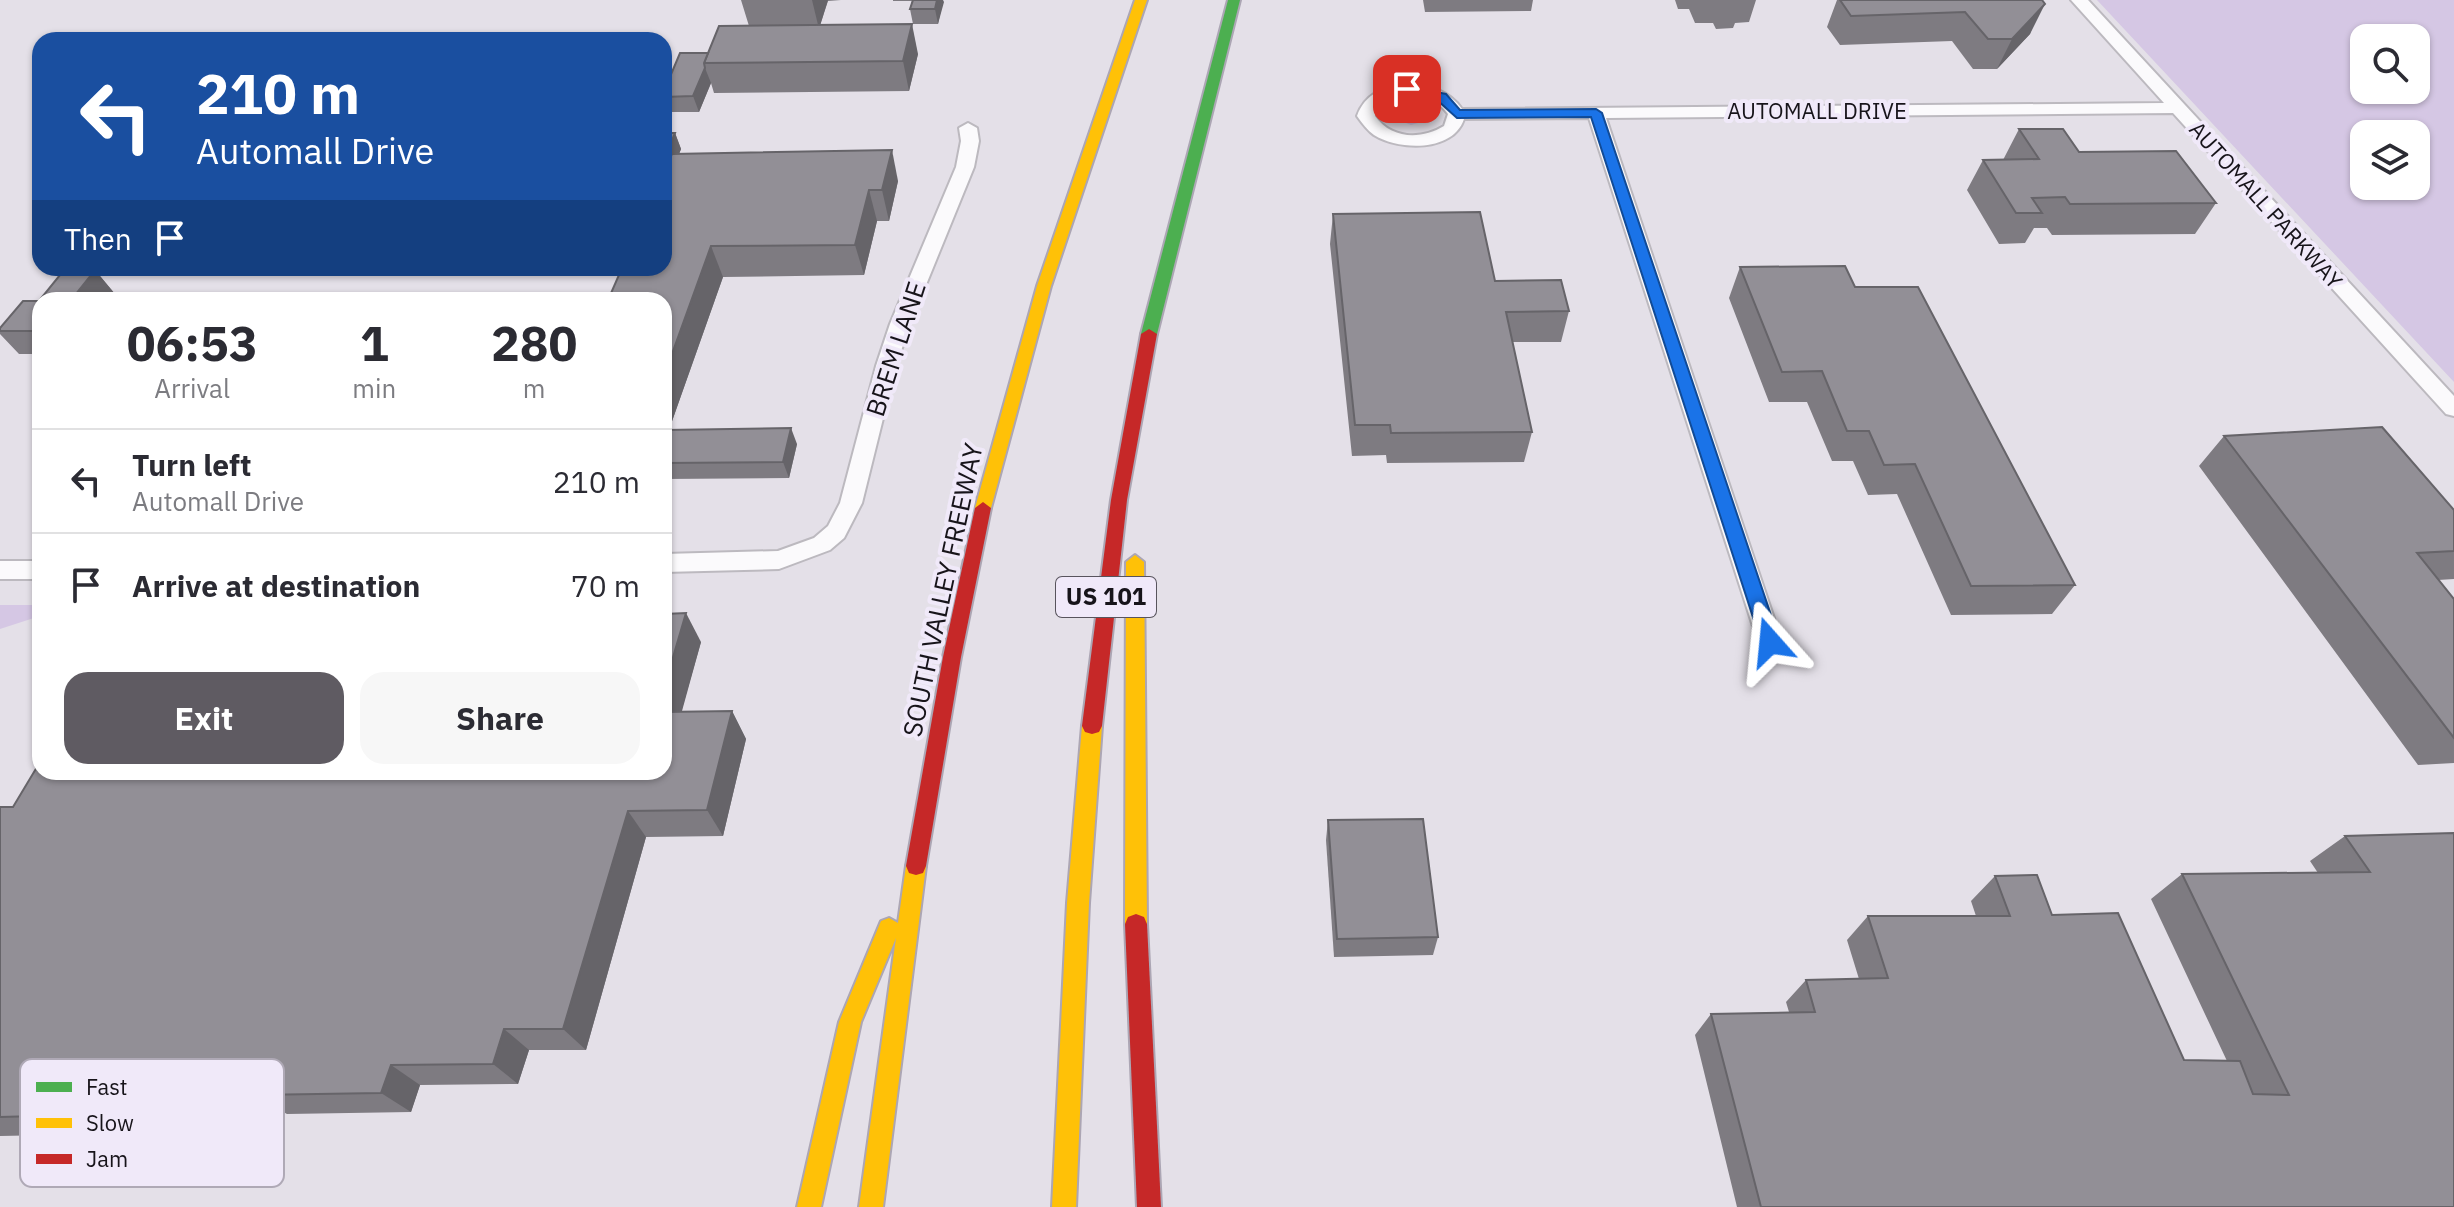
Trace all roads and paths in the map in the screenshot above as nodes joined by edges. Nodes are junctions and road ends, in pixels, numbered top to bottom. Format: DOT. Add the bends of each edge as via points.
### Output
graph roads {
  1 [pos="1141,0"];
  2 [pos="1234,0"];
  3 [pos="2079,0"];
  4 [pos="2178,108"];
  5 [pos="1596,113"];
  6 [pos="1457,114"];
  7 [pos="968,128"];
  8 [pos="1136,402"];
  9 [pos="2454,409"];
  10 [pos="672,563"];
  11 [pos="0,570"];
  12 [pos="32,570"];
  13 [pos="1770,642"];
  14 [pos="915,867"];
  15 [pos="809,1207"];
  16 [pos="871,1207"];
  17 [pos="1064,1207"];
  18 [pos="1149,1207"];
  1 -- 14 [label="highway, SOUTH VALLEY FREEWAY" via="1068,209 1011,398 967,577"];
  2 -- 8 [label="highway, US 101" via="1166,260"];
  3 -- 4 [label="street, AUTOMALL PARKWAY"];
  4 -- 5 [label="street, AUTOMALL DRIVE"];
  4 -- 9 [label="street, AUTOMALL PARKWAY"];
  5 -- 6 [label="street, AUTOMALL DRIVE"];
  5 -- 13 [label="street"];
  6 -- 6 [label="street" via="1441,97 1407,89 1378,96 1366,112 1381,132 1416,140 1447,133"];
  7 -- 10 [label="street, BREM LANE" via="965,167 886,366 851,503 836,532 803,554 759,562"];
  8 -- 17 [label="highway, US 101" via="1108,577 1089,757"];
  8 -- 18 [label="highway" via="1133,861"];
  11 -- 12 [label="street"];
  14 -- 15 [label="highway" via="850,1022"];
  14 -- 16 [label="highway, SOUTH VALLEY FREEWAY"];
}
